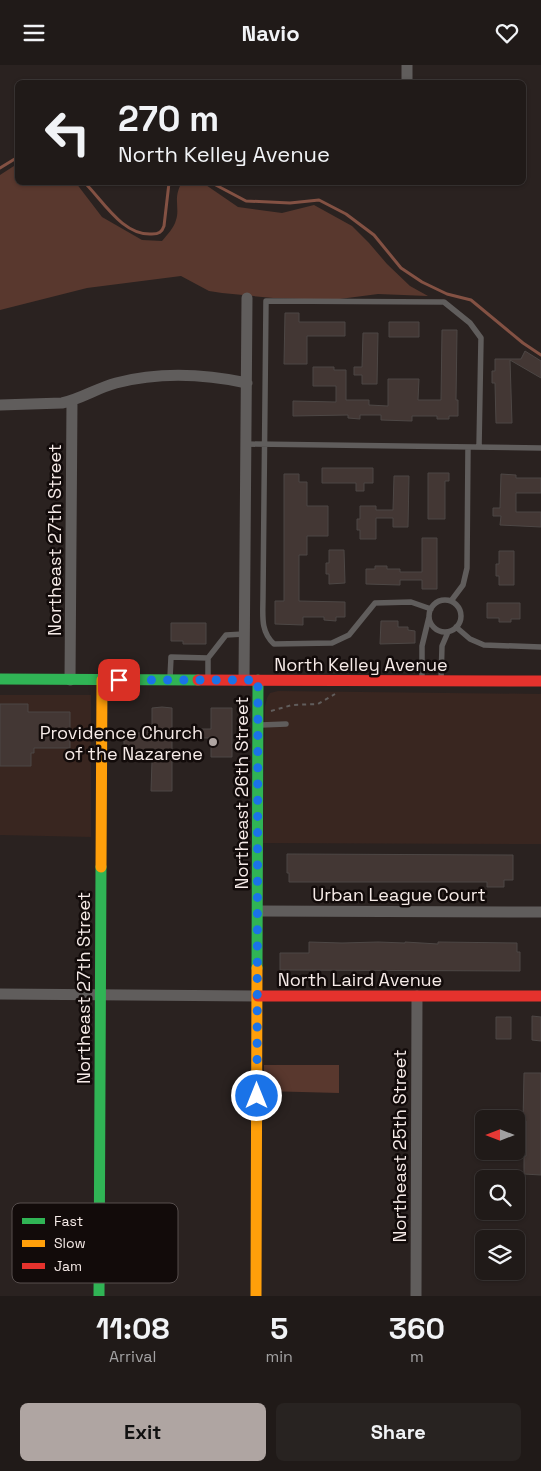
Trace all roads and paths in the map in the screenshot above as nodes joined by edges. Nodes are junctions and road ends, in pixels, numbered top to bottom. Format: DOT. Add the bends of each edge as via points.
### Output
graph roads {
  1 [pos="407,65"];
  2 [pos="407,80"];
  3 [pos="247,297"];
  4 [pos="247,383"];
  5 [pos="72,401"];
  6 [pos="0,405"];
  7 [pos="246,444"];
  8 [pos="266,445"];
  9 [pos="468,447"];
  10 [pos="479,447"];
  11 [pos="541,448"];
  12 [pos="451,601"];
  13 [pos="430,612"];
  14 [pos="456,627"];
  15 [pos="448,632"];
  16 [pos="244,634"];
  17 [pos="541,647"];
  18 [pos="208,658"];
  19 [pos="0,679"];
  20 [pos="70,680"];
  21 [pos="102,680"];
  22 [pos="170,680"];
  23 [pos="208,680"];
  24 [pos="244,680"];
  25 [pos="258,680"];
  26 [pos="541,681"];
  27 [pos="422,682"];
  28 [pos="441,682"];
  29 [pos="286,724"];
  30 [pos="258,725"];
  31 [pos="258,911"];
  32 [pos="540,912"];
  33 [pos="0,995"];
  34 [pos="100,995"];
  35 [pos="258,996"];
  36 [pos="417,996"];
  37 [pos="541,996"];
  38 [pos="99,1203"];
  39 [pos="99,1283"];
  40 [pos="99,1296"];
  41 [pos="256,1296"];
  42 [pos="416,1296"];
  1 -- 2 [label="street"];
  3 -- 4 [label="street, Northeast 26th Street"];
  4 -- 5 [label="street" via="196,375 137,379 100,388"];
  4 -- 7 [label="street, Northeast 26th Street"];
  5 -- 6 [label="street"];
  5 -- 20 [label="street, Northeast 27th Street"];
  7 -- 8 [label="lane"];
  7 -- 16 [label="street, Northeast 26th Street"];
  8 -- 9 [label="lane"];
  8 -- 10 [label="lane" via="266,301 444,302 470,323 481,338"];
  8 -- 13 [label="lane" via="263,625 266,637 274,644 332,643 349,635 375,603 411,602"];
  9 -- 10 [label="lane"];
  9 -- 12 [label="lane" via="467,569 464,585"];
  10 -- 11 [label="lane"];
  12 -- 13 [label="lane" via="437,603"];
  12 -- 14 [label="lane" via="460,613"];
  13 -- 15 [label="lane" via="435,628"];
  13 -- 27 [label="lane" via="422,646"];
  14 -- 15 [label="lane"];
  14 -- 17 [label="lane" via="470,639 484,645"];
  15 -- 28 [label="lane" via="442,646"];
  16 -- 18 [label="lane" via="226,635"];
  16 -- 24 [label="street, Northeast 26th Street"];
  18 -- 22 [label="lane" via="171,657"];
  18 -- 23 [label="lane"];
  19 -- 20 [label="street, North Kelley Avenue"];
  20 -- 21 [label="street, North Kelley Avenue"];
  21 -- 22 [label="street, North Kelley Avenue"];
  21 -- 34 [label="street, Northeast 27th Street"];
  22 -- 23 [label="street, North Kelley Avenue"];
  23 -- 24 [label="street, North Kelley Avenue"];
  24 -- 25 [label="street, North Kelley Avenue"];
  25 -- 27 [label="street, North Kelley Avenue"];
  25 -- 30 [label="street, Northeast 26th Street"];
  26 -- 28 [label="street, North Kelley Avenue"];
  27 -- 28 [label="street, North Kelley Avenue"];
  29 -- 30 [label="lane"];
  30 -- 31 [label="street, Northeast 26th Street"];
  31 -- 32 [label="street, Urban League Court"];
  31 -- 35 [label="street, Northeast 26th Street"];
  33 -- 34 [label="street, North Laird Avenue"];
  34 -- 35 [label="street, North Laird Avenue"];
  34 -- 38 [label="street, Northeast 27th Street"];
  35 -- 36 [label="street, North Laird Avenue"];
  35 -- 41 [label="street, Northeast 26th Street"];
  36 -- 37 [label="street, North Laird Avenue"];
  36 -- 42 [label="street, Northeast 25th Street"];
  39 -- 40 [label="street, Northeast 27th Street"];
}
